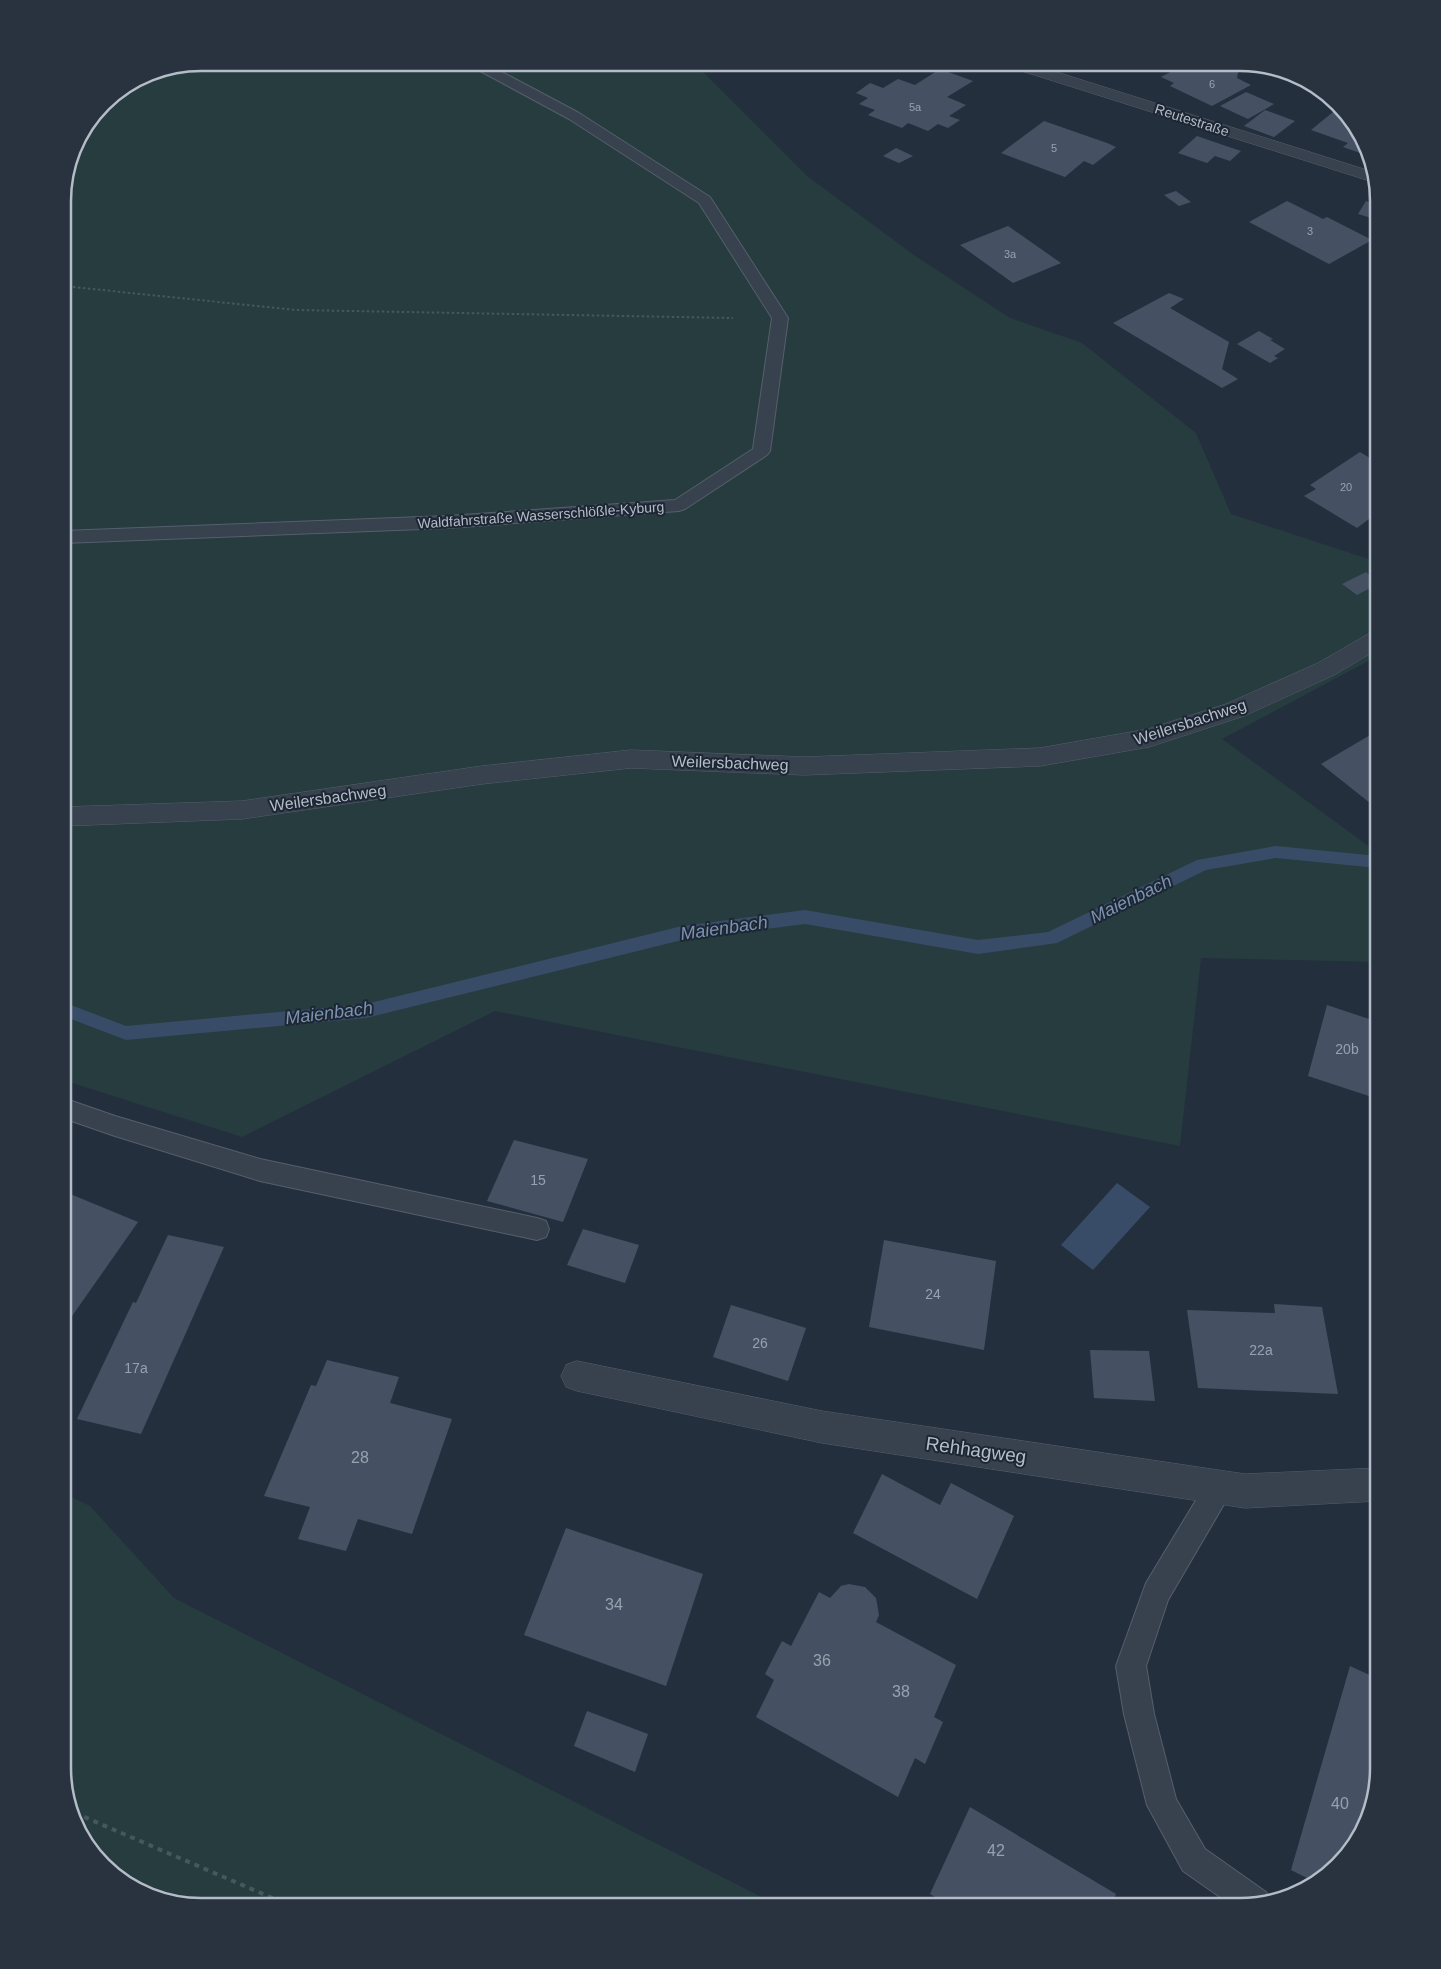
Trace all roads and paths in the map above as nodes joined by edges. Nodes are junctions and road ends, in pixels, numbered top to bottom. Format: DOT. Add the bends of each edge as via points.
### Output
graph roads {
  1 [pos="491,71"];
  2 [pos="1040,72"];
  3 [pos="1367,175"];
  4 [pos="72,287"];
  5 [pos="780,318"];
  6 [pos="72,537"];
  7 [pos="1370,644"];
  8 [pos="72,817"];
  9 [pos="71,1111"];
  10 [pos="538,1229"];
  11 [pos="577,1376"];
  12 [pos="1370,1485"];
  13 [pos="1220,1487"];
  14 [pos="80,1815"];
  15 [pos="270,1897"];
  16 [pos="1248,1898"];
  1 -- 5 [label="lane" via="574,116 705,200"];
  2 -- 3 [label="street, Reutestraße"];
  4 -- 5 [label="path" via="296,310"];
  5 -- 6 [label="lane, Waldfahrstraße Wasserschlößle-Kyburg" via="761,451 679,505 448,522"];
  7 -- 8 [label="street, Weilersbachweg" via="1326,669 1236,710 1149,738 1040,757 804,766 630,759 482,775 242,810"];
  9 -- 10 [label="lane" via="260,1170"];
  11 -- 13 [label="street, Rehhagweg" via="822,1427"];
  12 -- 13 [label="street, Rehhagweg" via="1244,1491"];
  13 -- 16 [label="lane" via="1156,1593 1131,1666 1139,1714 1162,1805 1194,1860"];
  14 -- 15 [label="path"];
}
